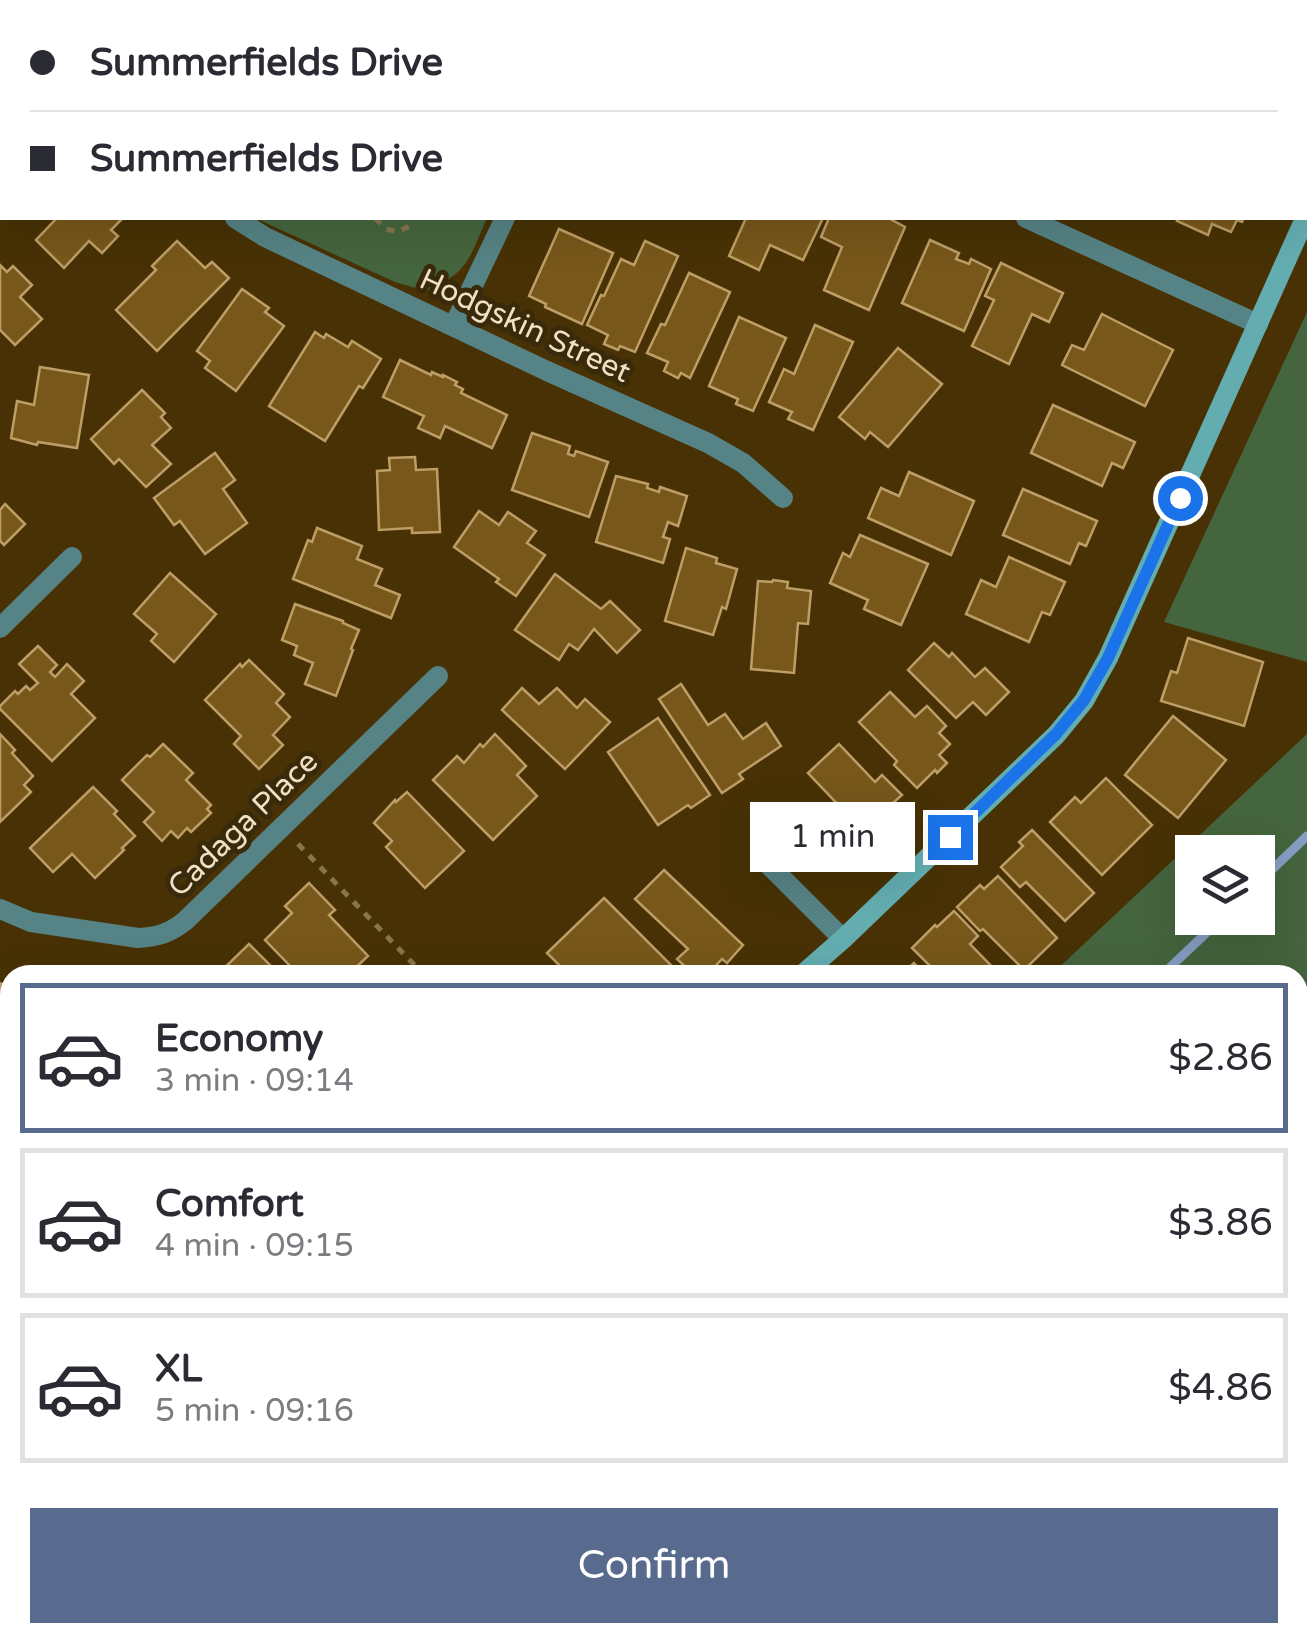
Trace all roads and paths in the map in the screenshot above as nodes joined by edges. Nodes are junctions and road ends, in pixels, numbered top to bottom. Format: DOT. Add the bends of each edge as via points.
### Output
graph roads {
  1 [pos="238,220"];
  2 [pos="377,220"];
  3 [pos="411,220"];
  4 [pos="503,220"];
  5 [pos="1030,220"];
  6 [pos="1304,220"];
  7 [pos="1258,324"];
  8 [pos="454,325"];
  9 [pos="783,498"];
  10 [pos="72,557"];
  11 [pos="0,628"];
  12 [pos="438,676"];
  13 [pos="282,828"];
  14 [pos="768,862"];
  15 [pos="0,909"];
  16 [pos="843,939"];
  17 [pos="414,965"];
  18 [pos="813,965"];
  1 -- 8 [label="street, Hodgskin Street"];
  2 -- 3 [label="path" via="398,232"];
  4 -- 8 [label="street"];
  5 -- 7 [label="street"];
  6 -- 7 [label="street"];
  7 -- 16 [label="street" via="1084,700"];
  8 -- 9 [label="street, Hodgskin Street" via="708,443"];
  10 -- 11 [label="street"];
  12 -- 13 [label="street, Cadaga Place"];
  13 -- 15 [label="street, Cadaga Place" via="185,922 156,937 32,922"];
  13 -- 17 [label="path"];
  14 -- 16 [label="street"];
  16 -- 18 [label="street"];
}
